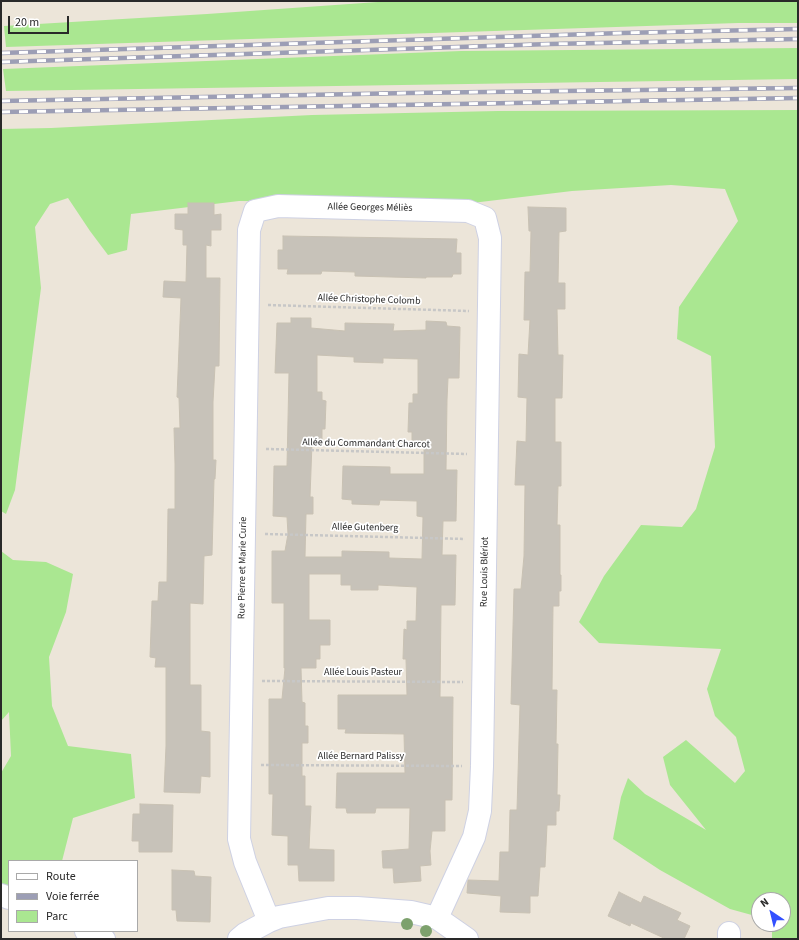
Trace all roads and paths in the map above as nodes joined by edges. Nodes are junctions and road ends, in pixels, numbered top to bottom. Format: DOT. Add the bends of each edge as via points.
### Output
graph roads {
  1 [pos="255,211"];
  2 [pos="485,218"];
  3 [pos="248,305"];
  4 [pos="489,311"];
  5 [pos="245,449"];
  6 [pos="487,454"];
  7 [pos="244,533"];
  8 [pos="485,539"];
  9 [pos="242,680"];
  10 [pos="483,682"];
  11 [pos="240,764"];
  12 [pos="482,766"];
  13 [pos="438,918"];
  14 [pos="269,921"];
  15 [pos="88,932"];
  16 [pos="104,939"];
  17 [pos="239,939"];
  18 [pos="468,939"];
  1 -- 2 [label="street, Allée Georges Méliès" via="278,206 468,211"];
  1 -- 3 [label="street, Rue Pierre et Marie Curie" via="249,230"];
  2 -- 4 [label="street, Rue Louis Blériot" via="490,238"];
  3 -- 4 [label="path, Allée Christophe Colomb"];
  3 -- 5 [label="street, Rue Pierre et Marie Curie"];
  4 -- 6 [label="street, Rue Louis Blériot"];
  5 -- 6 [label="path, Allée du Commandant Charcot"];
  5 -- 7 [label="street, Rue Pierre et Marie Curie"];
  6 -- 8 [label="street, Rue Louis Blériot"];
  7 -- 8 [label="path, Allée Gutenberg"];
  7 -- 9 [label="street, Rue Pierre et Marie Curie"];
  8 -- 10 [label="street, Rue Louis Blériot"];
  9 -- 10 [label="path, Allée Louis Pasteur"];
  9 -- 11 [label="street, Rue Pierre et Marie Curie"];
  10 -- 12 [label="street, Rue Louis Blériot"];
  11 -- 12 [label="path, Allée Bernard Palissy"];
  11 -- 14 [label="street, Rue Pierre et Marie Curie" via="239,839 245,862"];
  12 -- 13 [label="street, Rue Louis Blériot" via="480,811 474,837"];
  13 -- 14 [label="street" via="411,912 328,908 299,912"];
  13 -- 18 [label="street"];
  14 -- 17 [label="street"];
  15 -- 16 [label="street"];
}
